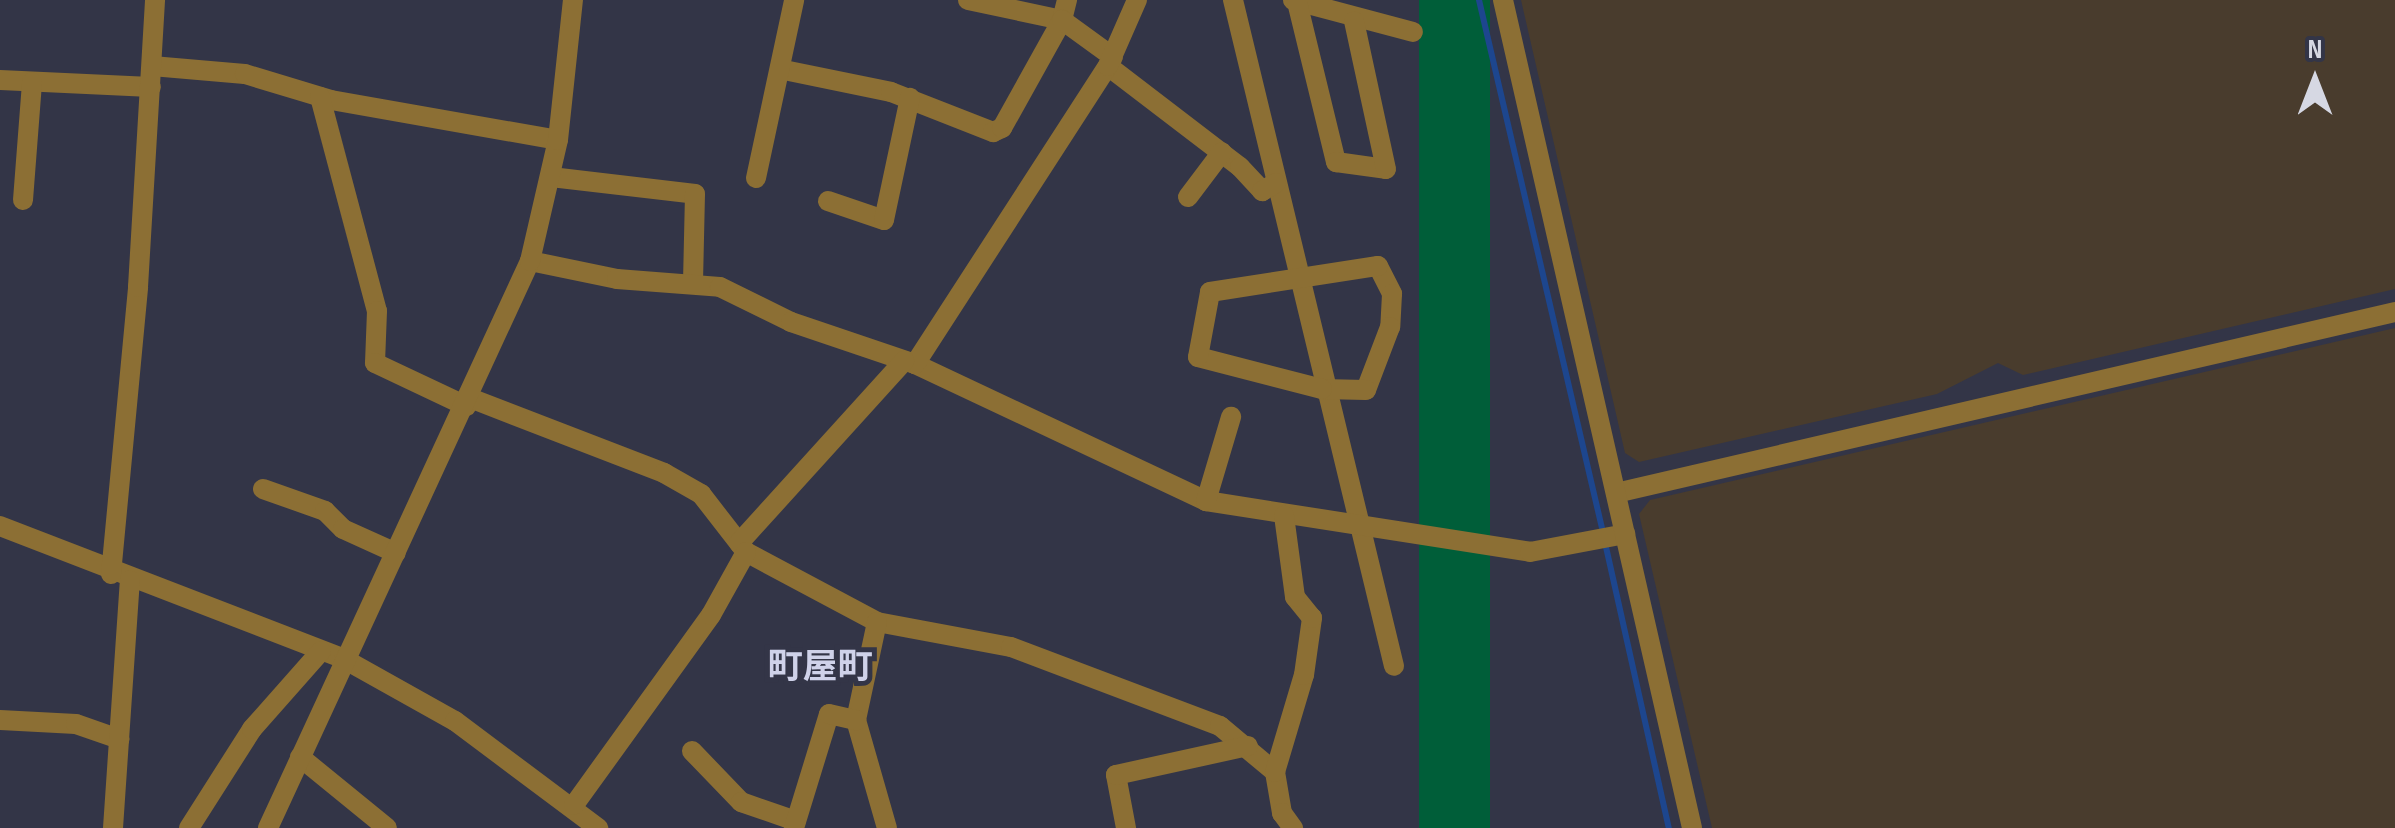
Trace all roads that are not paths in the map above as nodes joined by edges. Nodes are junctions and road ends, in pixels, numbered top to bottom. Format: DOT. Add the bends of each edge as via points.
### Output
graph roads {
  1 [pos="154,0"];
  2 [pos="573,0"];
  3 [pos="794,0"];
  4 [pos="968,0"];
  5 [pos="1137,0"];
  6 [pos="1233,0"];
  7 [pos="1502,0"];
  8 [pos="1295,1"];
  9 [pos="1064,10"];
  10 [pos="1354,21"];
  11 [pos="1413,32"];
  12 [pos="1111,61"];
  13 [pos="784,70"];
  14 [pos="152,77"];
  15 [pos="0,80"];
  16 [pos="32,82"];
  17 [pos="320,97"];
  18 [pos="910,98"];
  19 [pos="558,140"];
  20 [pos="1222,152"];
  21 [pos="551,177"];
  22 [pos="756,178"];
  23 [pos="1276,183"];
  24 [pos="1188,198"];
  25 [pos="23,200"];
  26 [pos="828,200"];
  27 [pos="530,261"];
  28 [pos="1299,279"];
  29 [pos="693,283"];
  30 [pos="2395,312"];
  31 [pos="910,362"];
  32 [pos="1322,389"];
  33 [pos="468,402"];
  34 [pos="1231,417"];
  35 [pos="263,489"];
  36 [pos="1616,494"];
  37 [pos="1206,501"];
  38 [pos="1284,516"];
  39 [pos="0,526"];
  40 [pos="1356,526"];
  41 [pos="1625,534"];
  42 [pos="742,547"];
  43 [pos="396,553"];
  44 [pos="121,578"];
  45 [pos="877,622"];
  46 [pos="321,651"];
  47 [pos="344,659"];
  48 [pos="1394,666"];
  49 [pos="0,720"];
  50 [pos="856,720"];
  51 [pos="119,739"];
  52 [pos="1248,746"];
  53 [pos="692,751"];
  54 [pos="300,756"];
  55 [pos="1274,772"];
  56 [pos="574,805"];
  57 [pos="795,825"];
  58 [pos="112,828"];
  59 [pos="189,828"];
  60 [pos="268,828"];
  61 [pos="387,828"];
  62 [pos="598,828"];
  63 [pos="887,828"];
  64 [pos="1126,828"];
  65 [pos="1294,828"];
  66 [pos="1692,828"];
  1 -- 14 [label="street"];
  2 -- 19 [label="street"];
  3 -- 13 [label="street"];
  4 -- 9 [label="street"];
  5 -- 12 [label="street"];
  6 -- 23 [label="street"];
  7 -- 36 [label="street"];
  8 -- 10 [label="street"];
  8 -- 10 [label="street" via="1336,162 1386,169"];
  9 -- 12 [label="street"];
  9 -- 18 [label="street" via="1002,128 994,132"];
  10 -- 11 [label="street"];
  12 -- 20 [label="street"];
  12 -- 31 [label="street"];
  13 -- 18 [label="street"];
  13 -- 22 [label="street"];
  14 -- 16 [label="street"];
  14 -- 17 [label="street" via="245,74"];
  14 -- 44 [label="street"];
  15 -- 16 [label="street"];
  16 -- 25 [label="street"];
  17 -- 19 [label="street"];
  17 -- 33 [label="street" via="377,311 375,363"];
  18 -- 26 [label="street" via="884,220"];
  19 -- 21 [label="street"];
  20 -- 23 [label="street" via="1262,191"];
  20 -- 24 [label="street"];
  21 -- 27 [label="street"];
  21 -- 29 [label="street" via="696,194"];
  23 -- 28 [label="street"];
  27 -- 29 [label="street" via="618,279"];
  27 -- 33 [label="street"];
  28 -- 32 [label="street"];
  28 -- 32 [label="street" via="1378,266 1392,294 1390,326 1366,390"];
  28 -- 32 [label="street" via="1210,292 1198,357"];
  29 -- 31 [label="street" via="720,287 791,322"];
  30 -- 36 [label="street"];
  31 -- 37 [label="street"];
  31 -- 42 [label="street"];
  32 -- 40 [label="street"];
  33 -- 42 [label="street" via="664,473 700,494"];
  33 -- 43 [label="street"];
  34 -- 37 [label="street"];
  35 -- 43 [label="street" via="325,511 343,529"];
  36 -- 41 [label="street"];
  37 -- 38 [label="street"];
  38 -- 40 [label="street"];
  38 -- 55 [label="street" via="1294,597 1312,618 1304,675"];
  39 -- 44 [label="street"];
  40 -- 41 [label="street" via="1530,552"];
  40 -- 48 [label="street"];
  41 -- 66 [label="street"];
  42 -- 45 [label="street"];
  42 -- 56 [label="street" via="712,615"];
  43 -- 47 [label="street"];
  44 -- 46 [label="street"];
  44 -- 51 [label="street"];
  45 -- 50 [label="street"];
  45 -- 52 [label="street" via="1010,647 1185,708"];
  46 -- 47 [label="street"];
  46 -- 59 [label="street" via="252,730"];
  47 -- 54 [label="street"];
  47 -- 56 [label="street" via="455,721"];
  49 -- 51 [label="street" via="76,724"];
  50 -- 57 [label="street" via="829,714"];
  50 -- 63 [label="street"];
  51 -- 58 [label="street"];
  52 -- 55 [label="street"];
  52 -- 64 [label="street" via="1116,775"];
  53 -- 57 [label="street" via="741,802"];
  54 -- 60 [label="street"];
  54 -- 61 [label="street"];
  55 -- 65 [label="street" via="1282,814"];
  56 -- 62 [label="street"];
}
